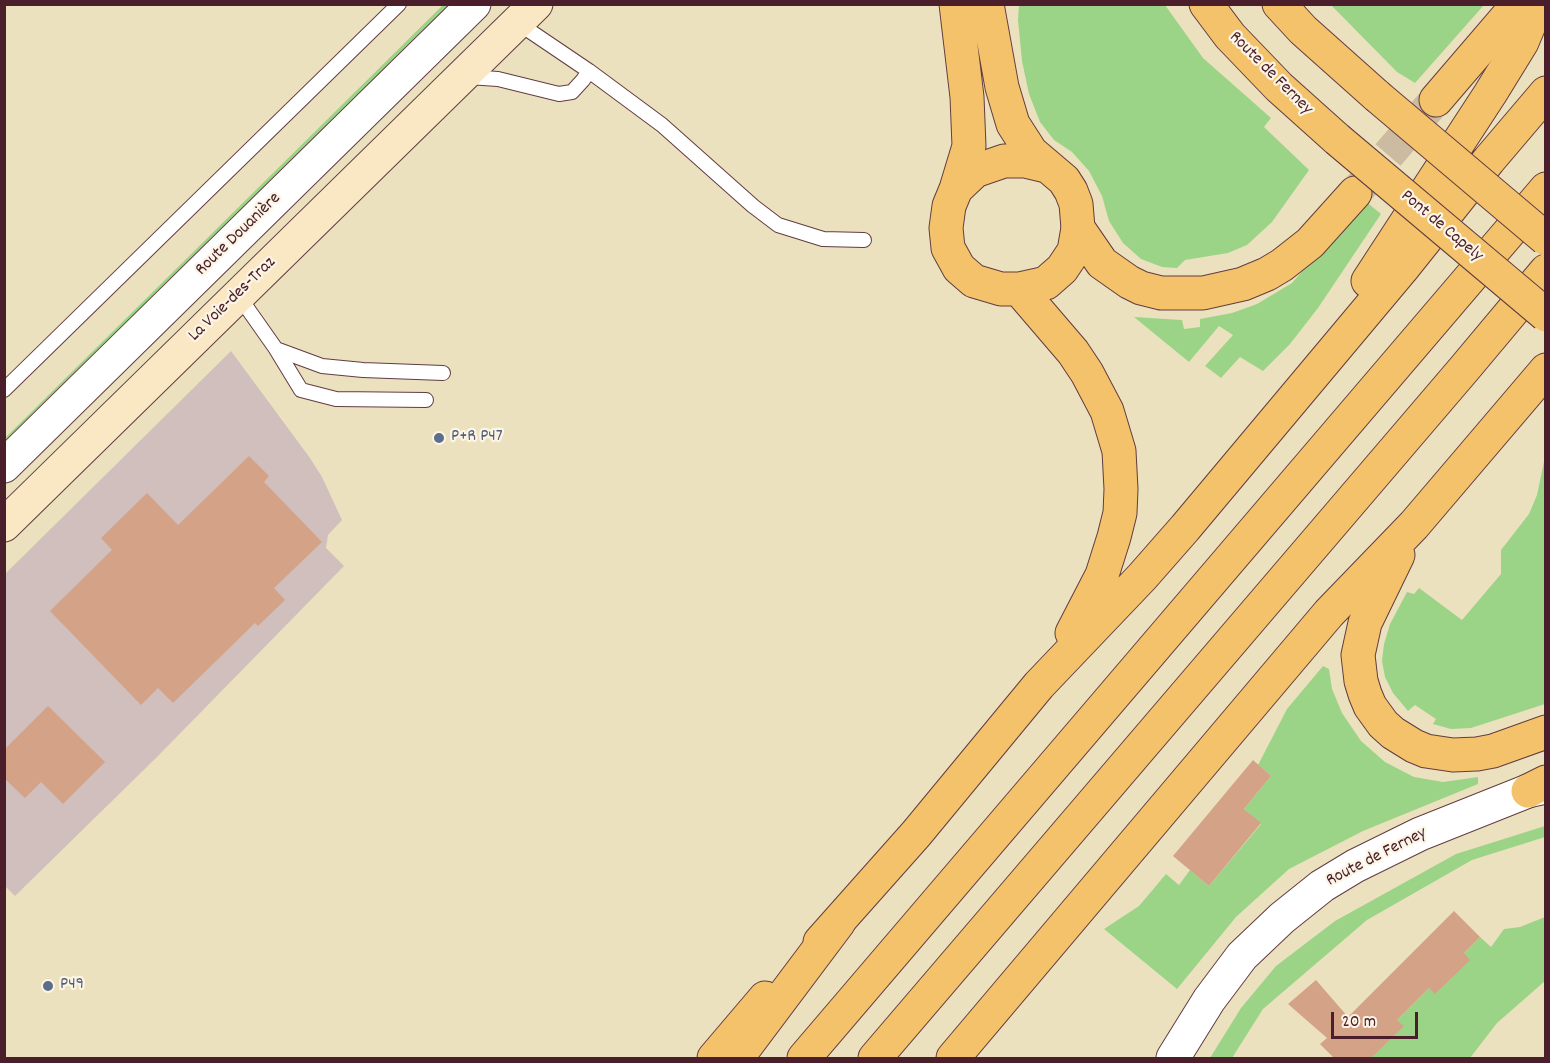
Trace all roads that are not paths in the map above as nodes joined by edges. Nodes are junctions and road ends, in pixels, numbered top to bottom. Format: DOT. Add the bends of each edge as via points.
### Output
graph roads {
  1 [pos="399,4"];
  2 [pos="474,4"];
  3 [pos="956,4"];
  4 [pos="987,4"];
  5 [pos="997,4"];
  6 [pos="1206,4"];
  7 [pos="1279,4"];
  8 [pos="1526,7"];
  9 [pos="527,14"];
  10 [pos="1301,17"];
  11 [pos="994,44"];
  12 [pos="589,71"];
  13 [pos="463,77"];
  14 [pos="1545,93"];
  15 [pos="1436,100"];
  16 [pos="1337,139"];
  17 [pos="1046,166"];
  18 [pos="956,189"];
  19 [pos="1545,189"];
  20 [pos="1355,192"];
  21 [pos="1078,228"];
  22 [pos="1545,239"];
  23 [pos="864,240"];
  24 [pos="1545,271"];
  25 [pos="1019,290"];
  26 [pos="238,295"];
  27 [pos="1545,315"];
  28 [pos="276,349"];
  29 [pos="1545,370"];
  30 [pos="443,373"];
  31 [pos="4,390"];
  32 [pos="426,399"];
  33 [pos="1287,408"];
  34 [pos="4,466"];
  35 [pos="4,525"];
  36 [pos="1414,525"];
  37 [pos="1039,686"];
  38 [pos="1545,732"];
  39 [pos="1540,787"];
  40 [pos="839,922"];
  41 [pos="714,1059"];
  42 [pos="737,1059"];
  43 [pos="804,1059"];
  44 [pos="875,1059"];
  45 [pos="953,1059"];
  46 [pos="1173,1059"];
  1 -- 31 [label="lane"];
  2 -- 34 [label="street, Route Douanière"];
  3 -- 18 [label="main road" via="969,146"];
  4 -- 11 [label="main road"];
  5 -- 11 [label="main road"];
  6 -- 16 [label="main road, Route de Ferney" via="1271,79"];
  7 -- 10 [label="main road"];
  8 -- 15 [label="main road"];
  8 -- 33 [label="main road" via="1522,42"];
  9 -- 12 [label="lane, La Voie-des-Traz"];
  9 -- 13 [label="main road, La Voie-des-Traz"];
  10 -- 22 [label="main road, bridge" via="1377,96"];
  11 -- 17 [label="main road" via="1013,124 1031,152"];
  12 -- 13 [label="lane" via="572,92 559,94 498,79"];
  12 -- 23 [label="lane, La Voie-des-Traz" via="662,125 778,225 823,239"];
  13 -- 26 [label="main road, La Voie-des-Traz"];
  14 -- 33 [label="main road"];
  16 -- 27 [label="main road, Pont de Capely, bridge"];
  17 -- 18 [label="main road" via="1004,161 975,171"];
  17 -- 21 [label="main road" via="1071,190"];
  18 -- 25 [label="main road" via="946,228 948,248 959,268 974,281 1001,290"];
  19 -- 43 [label="main road"];
  20 -- 21 [label="main road" via="1310,243 1282,265 1243,284 1203,293 1161,293 1129,282 1102,263"];
  21 -- 25 [label="main road" via="1074,251 1062,269 1046,283"];
  24 -- 44 [label="main road"];
  25 -- 37 [label="main road" via="1073,352 1098,391 1114,430 1120,470 1120,513 1102,575 1082,618"];
  26 -- 28 [label="lane"];
  26 -- 35 [label="main road, La Voie-des-Traz"];
  28 -- 30 [label="lane" via="322,366"];
  28 -- 32 [label="lane" via="301,390 336,399"];
  29 -- 36 [label="main road"];
  33 -- 37 [label="main road" via="1142,577"];
  36 -- 38 [label="main road" via="1369,612 1360,640 1361,681 1370,706 1393,733 1414,746 1441,754 1477,754"];
  36 -- 45 [label="main road" via="1329,613"];
  37 -- 40 [label="main road"];
  39 -- 46 [label="street, Route de Ferney" via="1396,845 1322,886 1242,956"];
  40 -- 41 [label="main road" via="759,1004"];
  40 -- 42 [label="main road"];
}
